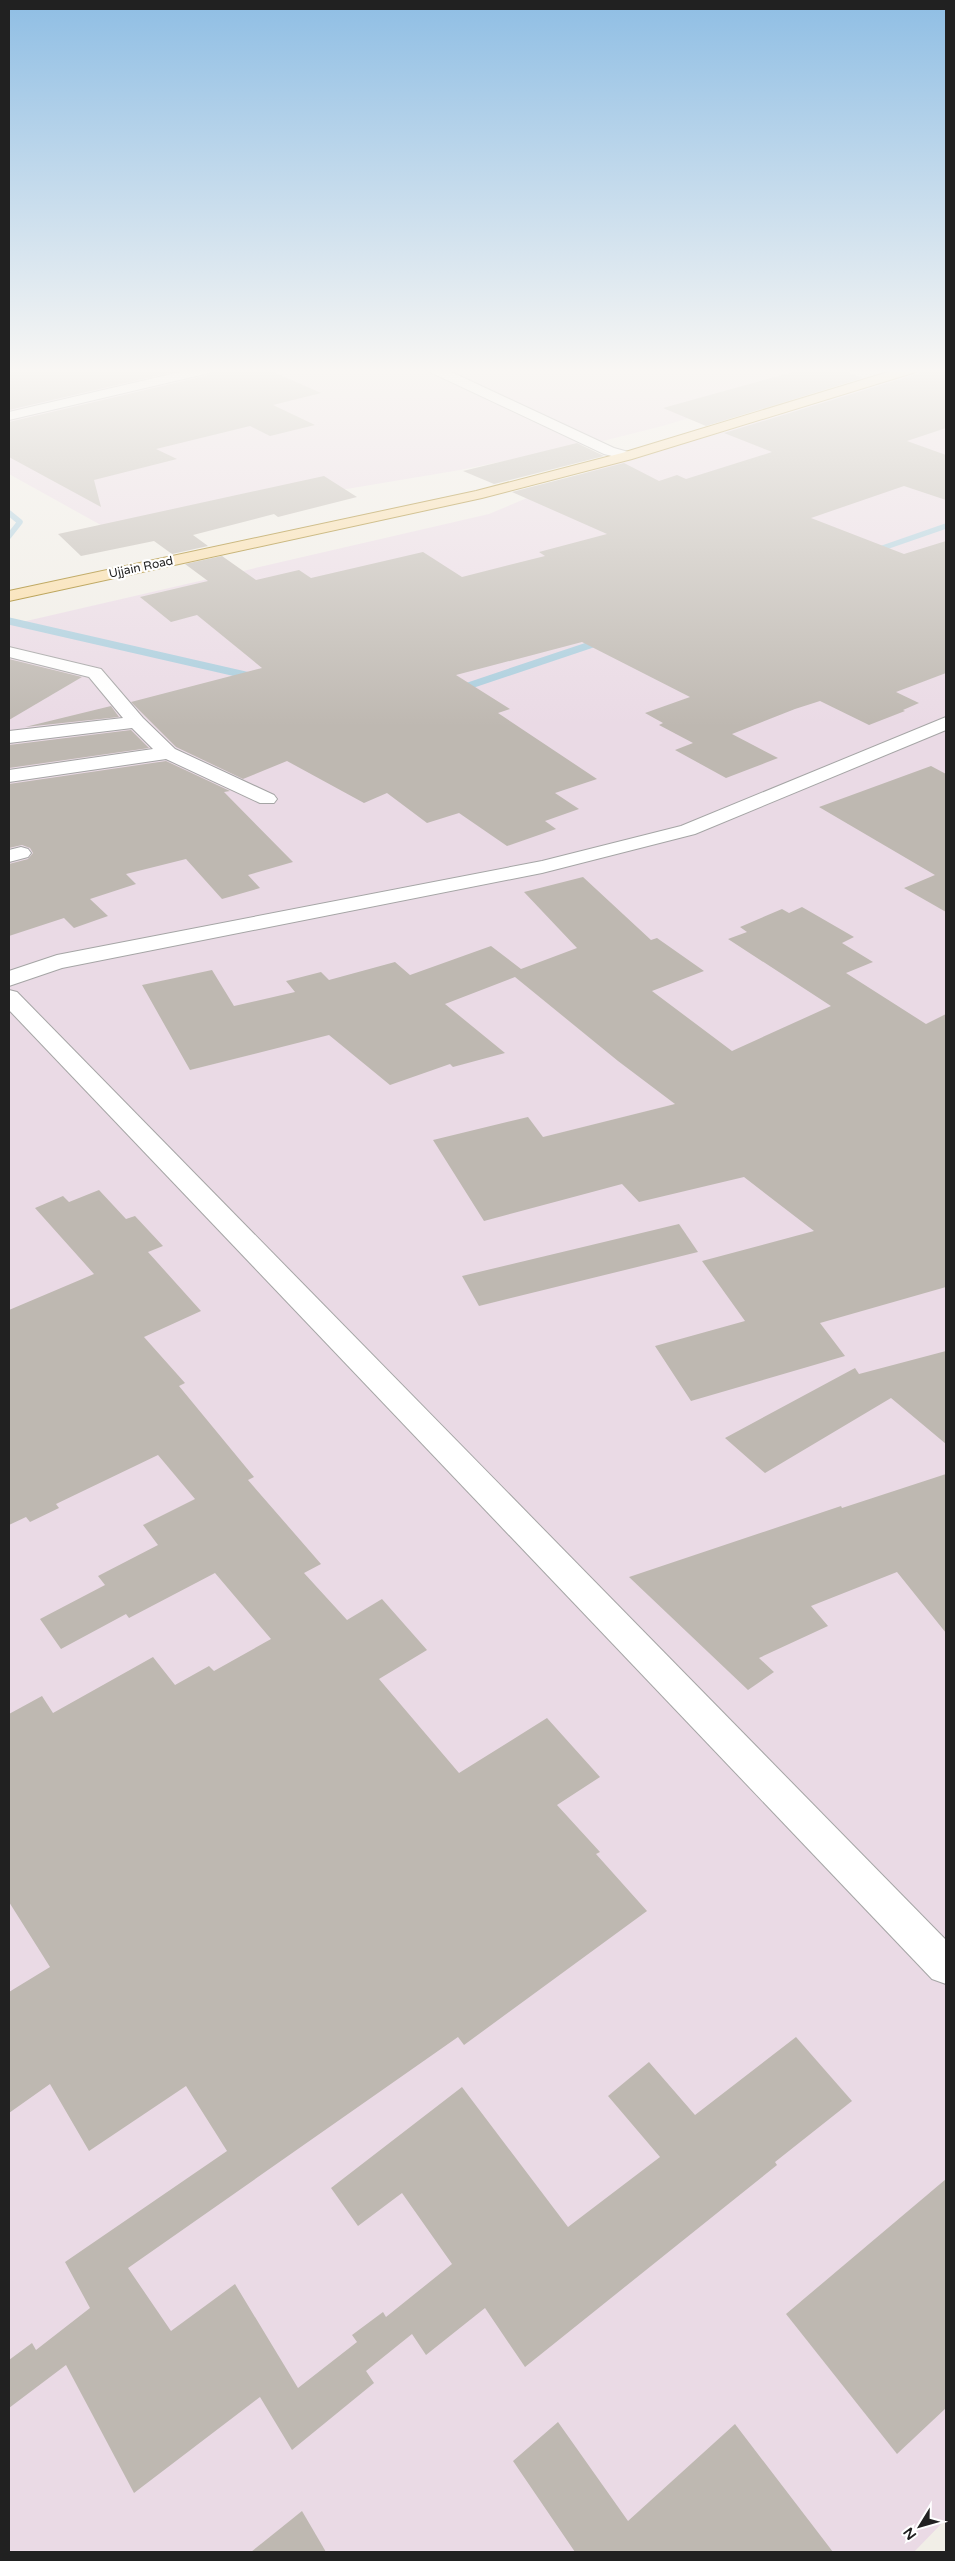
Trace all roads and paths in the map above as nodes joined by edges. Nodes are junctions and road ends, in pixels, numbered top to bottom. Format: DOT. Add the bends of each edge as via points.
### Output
graph roads {
  1 [pos="468,489"];
  2 [pos="502,489"];
  3 [pos="9,585"];
  4 [pos="9,596"];
  5 [pos="9,652"];
  6 [pos="136,722"];
  7 [pos="946,723"];
  8 [pos="9,738"];
  9 [pos="168,753"];
  10 [pos="9,776"];
  11 [pos="267,799"];
  12 [pos="9,979"];
  13 [pos="9,997"];
  14 [pos="946,1966"];
  1 -- 3 [label="main road, Ujjain Road"];
  2 -- 4 [label="main road, Ujjain Road"];
  5 -- 6 [label="street" via="95,673"];
  6 -- 8 [label="street"];
  6 -- 9 [label="street"];
  7 -- 12 [label="street" via="688,830 542,867 57,962"];
  9 -- 10 [label="street"];
  9 -- 11 [label="street"];
  13 -- 14 [label="street"];
}
